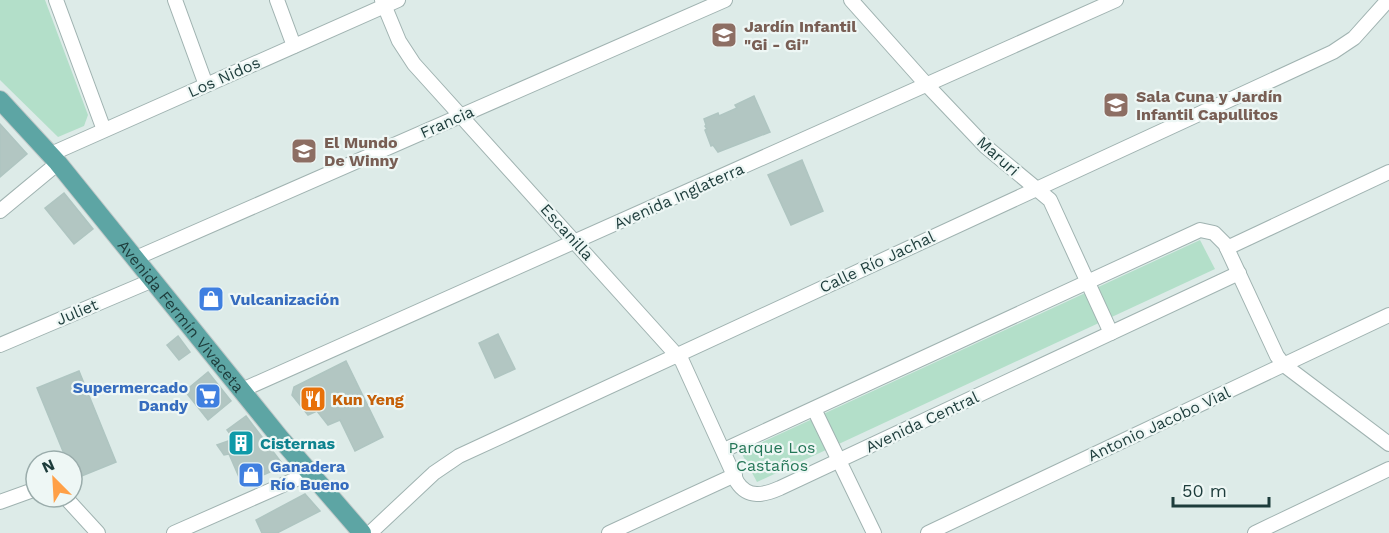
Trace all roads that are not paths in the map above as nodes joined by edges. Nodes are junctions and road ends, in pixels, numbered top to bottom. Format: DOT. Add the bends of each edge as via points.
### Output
graph roads {
  1 [pos="56,0"];
  2 [pos="175,0"];
  3 [pos="277,0"];
  4 [pos="398,0"];
  5 [pos="725,0"];
  6 [pos="851,0"];
  7 [pos="1116,0"];
  8 [pos="1388,0"];
  9 [pos="383,3"];
  10 [pos="294,46"];
  11 [pos="926,84"];
  12 [pos="206,85"];
  13 [pos="0,100"];
  14 [pos="461,116"];
  15 [pos="104,130"];
  16 [pos="55,159"];
  17 [pos="1389,172"];
  18 [pos="1037,189"];
  19 [pos="0,211"];
  20 [pos="576,241"];
  21 [pos="1227,248"];
  22 [pos="136,258"];
  23 [pos="1239,273"];
  24 [pos="153,280"];
  25 [pos="1087,281"];
  26 [pos="1389,315"];
  27 [pos="1111,333"];
  28 [pos="0,345"];
  29 [pos="677,354"];
  30 [pos="1284,365"];
  31 [pos="242,390"];
  32 [pos="814,409"];
  33 [pos="1389,444"];
  34 [pos="724,450"];
  35 [pos="840,461"];
  36 [pos="1389,470"];
  37 [pos="310,473"];
  38 [pos="735,475"];
  39 [pos="24,493"];
  40 [pos="0,502"];
  41 [pos="76,509"];
  42 [pos="98,533"];
  43 [pos="174,533"];
  44 [pos="362,533"];
  45 [pos="369,533"];
  46 [pos="609,533"];
  47 [pos="874,533"];
  48 [pos="928,533"];
  49 [pos="1255,533"];
  1 -- 15 [label="street"];
  2 -- 12 [label="street"];
  3 -- 10 [label="street"];
  4 -- 9 [label="street, Los Nidos"];
  5 -- 14 [label="street, Francia"];
  6 -- 11 [label="street, Maruri"];
  7 -- 11 [label="street, Avenida Inglaterra"];
  8 -- 18 [label="street, Calle Río Jachal" via="1340,48"];
  9 -- 10 [label="street, Los Nidos"];
  9 -- 14 [label="street, Escanilla" via="408,56"];
  10 -- 12 [label="street, Los Nidos"];
  11 -- 18 [label="street, Maruri" via="985,146"];
  11 -- 20 [label="street, Avenida Inglaterra"];
  12 -- 15 [label="street, Los Nidos"];
  13 -- 16 [label="main road, Avenida Fermín Vivaceta"];
  14 -- 20 [label="street, Escanilla"];
  14 -- 22 [label="street, Francia"];
  15 -- 16 [label="street, Los Nidos"];
  16 -- 19 [label="street, Los Nidos"];
  16 -- 22 [label="main road, Avenida Fermín Vivaceta"];
  17 -- 21 [label="street"];
  18 -- 25 [label="street, Maruri" via="1052,204"];
  18 -- 29 [label="street, Calle Río Jachal"];
  20 -- 29 [label="street, Escanilla"];
  20 -- 31 [label="street, Avenida Inglaterra"];
  21 -- 23 [label="street"];
  21 -- 25 [label="street" via="1210,231 1200,230"];
  22 -- 24 [label="main road, Avenida Fermín Vivaceta"];
  23 -- 27 [label="street, Avenida Central"];
  23 -- 30 [label="street"];
  24 -- 28 [label="street, Juliet"];
  24 -- 31 [label="main road, Avenida Fermín Vivaceta"];
  25 -- 27 [label="street, Maruri"];
  25 -- 32 [label="street"];
  26 -- 30 [label="street, Antonio Jacobo Vial"];
  27 -- 35 [label="street, Avenida Central"];
  29 -- 34 [label="street, Escanilla"];
  29 -- 45 [label="street, Calle Río Jachal" via="449,462"];
  30 -- 33 [label="street"];
  30 -- 48 [label="street, Antonio Jacobo Vial"];
  31 -- 37 [label="main road, Avenida Fermín Vivaceta"];
  32 -- 34 [label="street"];
  32 -- 35 [label="street"];
  34 -- 38 [label="street, Escanilla"];
  35 -- 38 [label="street, Avenida Central" via="766,494 746,492"];
  35 -- 47 [label="street"];
  36 -- 49 [label="street"];
  37 -- 43 [label="street"];
  37 -- 44 [label="main road, Avenida Fermín Vivaceta"];
  38 -- 46 [label="street"];
  39 -- 40 [label="street"];
  41 -- 42 [label="street"];
}
